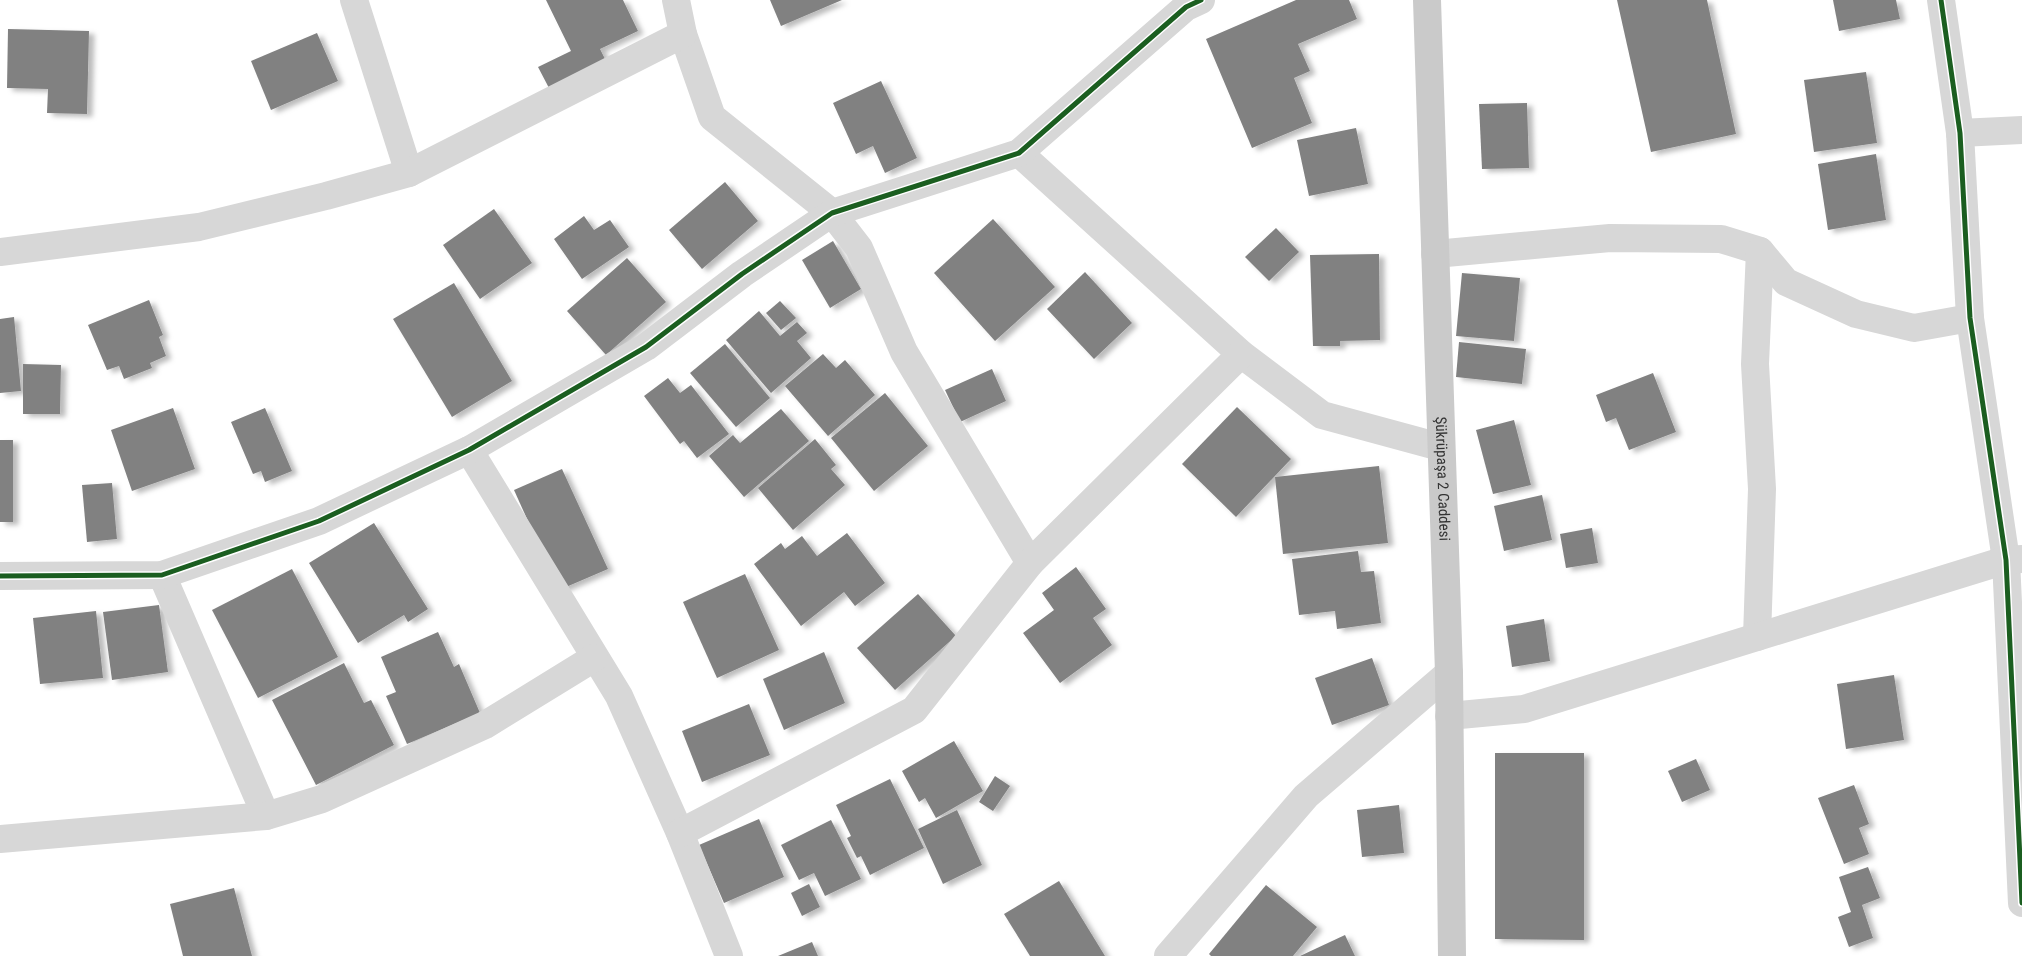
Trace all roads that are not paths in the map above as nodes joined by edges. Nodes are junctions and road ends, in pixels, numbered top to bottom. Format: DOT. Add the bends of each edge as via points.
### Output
graph roads {
  1 [pos="354,0"];
  2 [pos="676,0"];
  3 [pos="1201,0"];
  4 [pos="1427,0"];
  5 [pos="1941,0"];
  6 [pos="683,34"];
  7 [pos="2022,130"];
  8 [pos="1960,133"];
  9 [pos="1019,152"];
  10 [pos="409,173"];
  11 [pos="832,213"];
  12 [pos="1760,251"];
  13 [pos="0,252"];
  14 [pos="1435,254"];
  15 [pos="1970,318"];
  16 [pos="1241,354"];
  17 [pos="1440,447"];
  18 [pos="469,450"];
  19 [pos="2014,560"];
  20 [pos="1030,563"];
  21 [pos="0,576"];
  22 [pos="162,576"];
  23 [pos="1757,638"];
  24 [pos="594,658"];
  25 [pos="1449,673"];
  26 [pos="1449,716"];
  27 [pos="266,816"];
  28 [pos="680,833"];
  29 [pos="0,839"];
  30 [pos="2022,903"];
  31 [pos="730,956"];
  32 [pos="1168,956"];
  33 [pos="1452,956"];
  1 -- 10 [label="street"];
  2 -- 6 [label="street"];
  3 -- 9 [label="street" via="1186,8"];
  4 -- 14 [label="main road, Şükrüpaşa 2 Caddesi"];
  5 -- 8 [label="street"];
  6 -- 10 [label="street"];
  6 -- 11 [label="street" via="712,117"];
  7 -- 8 [label="street"];
  8 -- 15 [label="street"];
  9 -- 11 [label="street"];
  9 -- 16 [label="street"];
  10 -- 13 [label="street" via="199,227"];
  11 -- 18 [label="street" via="742,274 646,347"];
  11 -- 20 [label="street" via="859,248 904,352"];
  12 -- 14 [label="street" via="1721,239 1610,238"];
  12 -- 15 [label="street" via="1786,282 1856,314 1914,328"];
  12 -- 23 [label="street" via="1755,364 1762,489"];
  14 -- 17 [label="main road, Şükrüpaşa 2 Caddesi"];
  15 -- 19 [label="street"];
  16 -- 17 [label="street" via="1322,414"];
  16 -- 20 [label="street"];
  17 -- 25 [label="main road, Şükrüpaşa 2 Caddesi"];
  18 -- 22 [label="street" via="319,521"];
  18 -- 24 [label="street"];
  19 -- 23 [label="street"];
  19 -- 30 [label="street"];
  20 -- 28 [label="street" via="914,710"];
  21 -- 22 [label="street"];
  22 -- 27 [label="street"];
  23 -- 26 [label="street" via="1524,709"];
  24 -- 27 [label="street" via="485,725 322,799"];
  24 -- 28 [label="street" via="618,696"];
  25 -- 26 [label="main road, Şükrüpaşa 2 Caddesi"];
  25 -- 32 [label="street" via="1306,796"];
  26 -- 33 [label="main road, Şükrüpaşa 2 Caddesi"];
  27 -- 29 [label="street"];
  28 -- 31 [label="street"];
}
